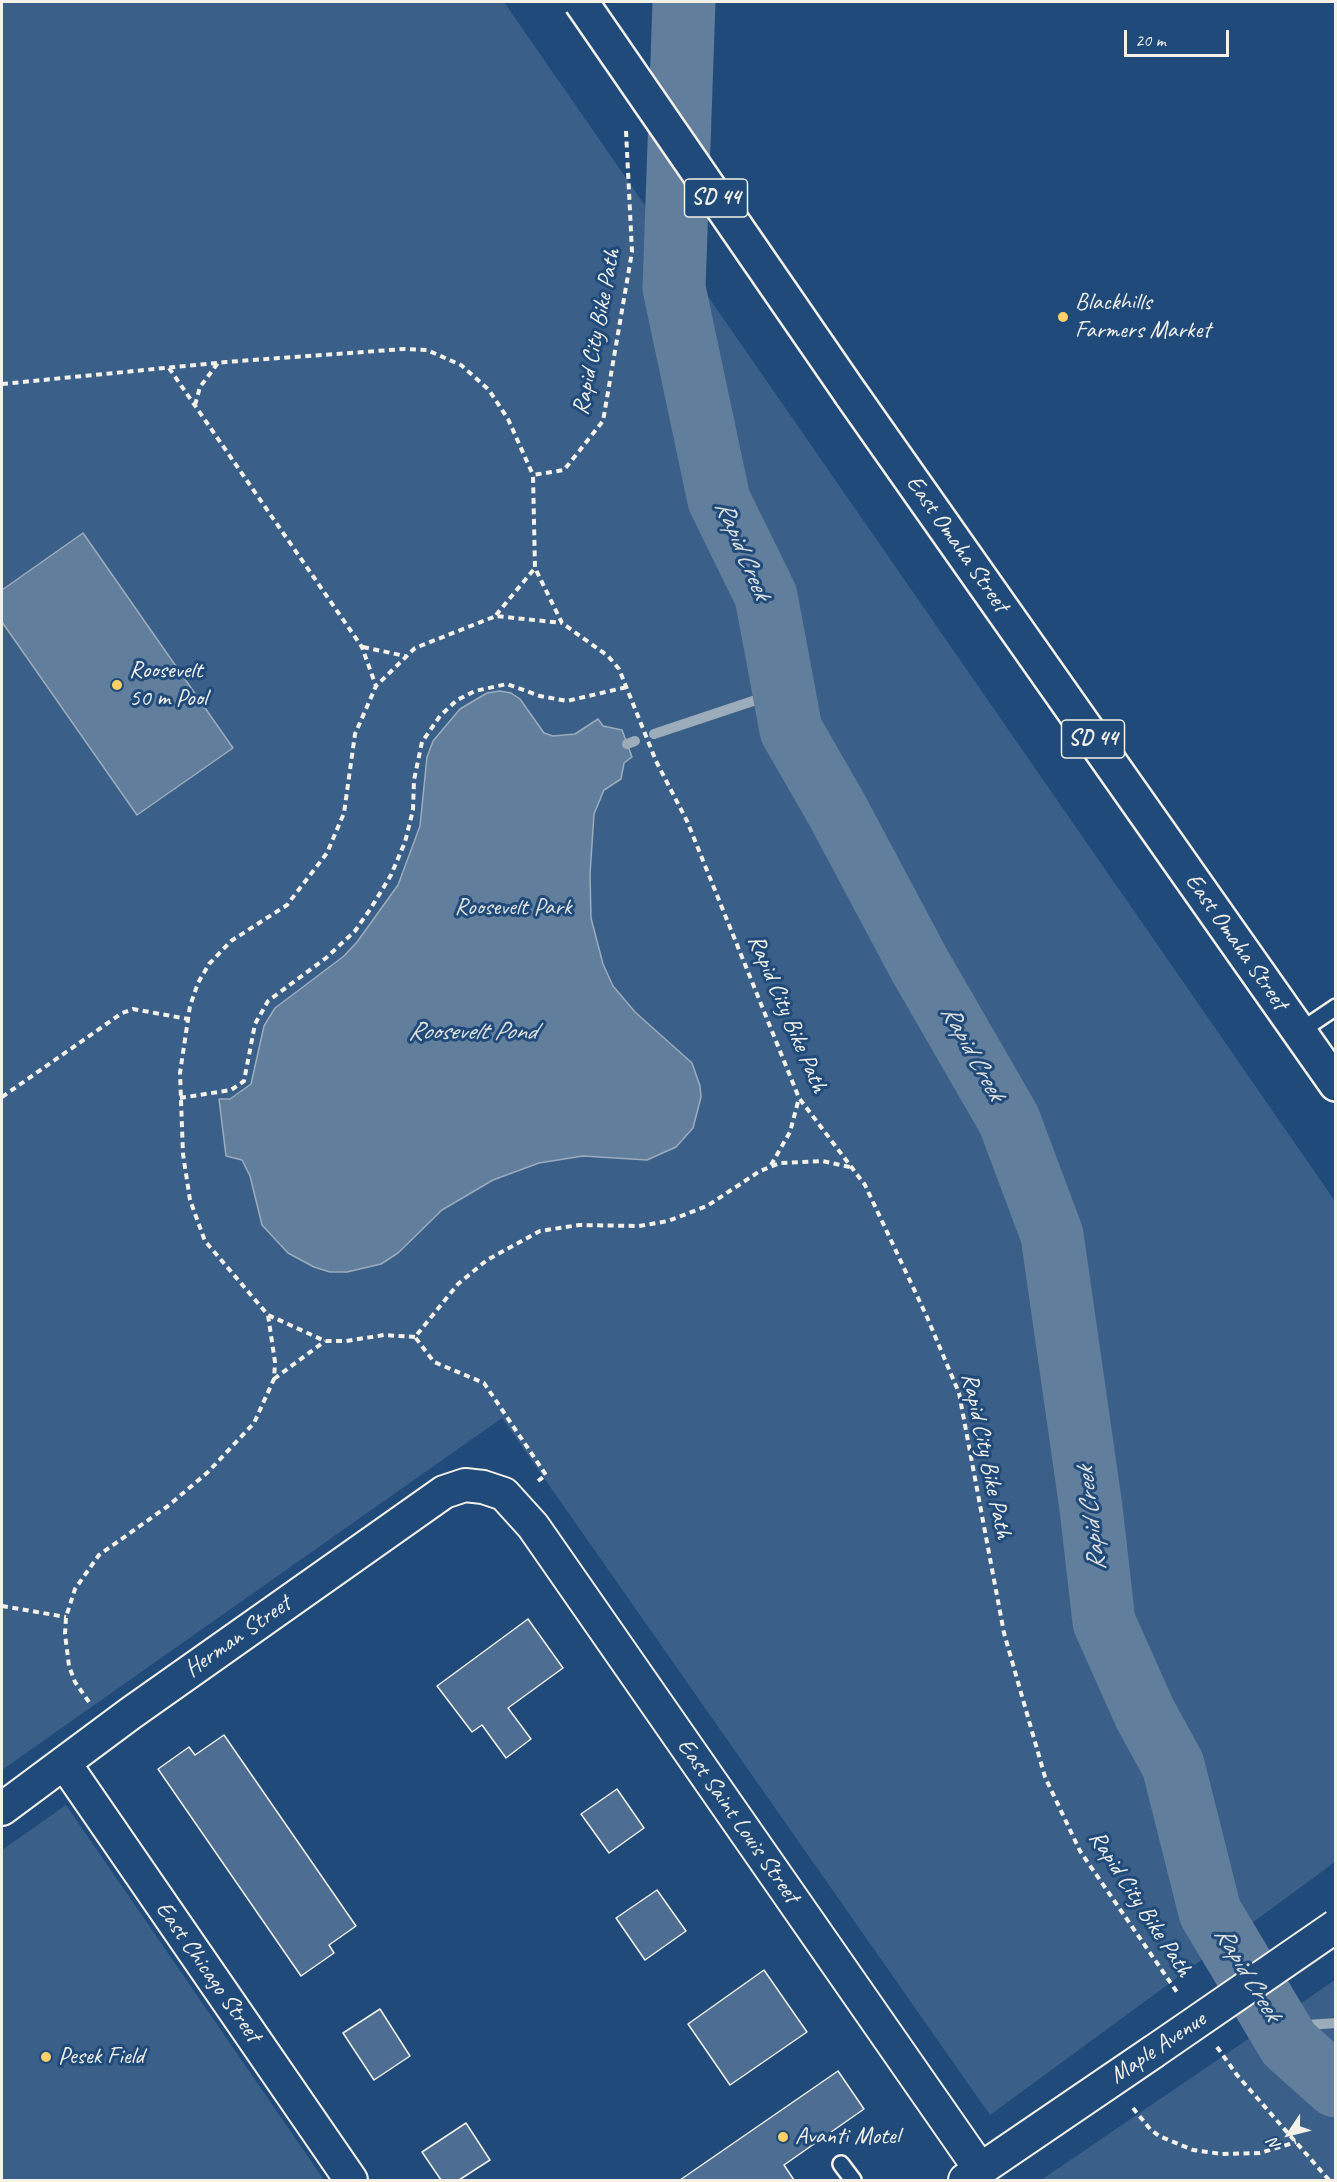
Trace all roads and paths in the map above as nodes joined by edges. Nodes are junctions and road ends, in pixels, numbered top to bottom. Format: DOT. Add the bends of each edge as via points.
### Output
graph roads {
  1 [pos="580,2"];
  2 [pos="626,121"];
  3 [pos="218,363"];
  4 [pos="169,368"];
  5 [pos="2,384"];
  6 [pos="195,406"];
  7 [pos="533,475"];
  8 [pos="535,568"];
  9 [pos="496,616"];
  10 [pos="562,623"];
  11 [pos="362,647"];
  12 [pos="405,656"];
  13 [pos="376,686"];
  14 [pos="627,687"];
  15 [pos="1335,1007"];
  16 [pos="188,1019"];
  17 [pos="1299,1032"];
  18 [pos="1335,1084"];
  19 [pos="2,1097"];
  20 [pos="180,1098"];
  21 [pos="799,1098"];
  22 [pos="771,1166"];
  23 [pos="851,1167"];
  24 [pos="268,1315"];
  25 [pos="415,1337"];
  26 [pos="324,1341"];
  27 [pos="274,1379"];
  28 [pos="483,1487"];
  29 [pos="515,1505"];
  30 [pos="2,1606"];
  31 [pos="66,1617"];
  32 [pos="107,1731"];
  33 [pos="65,1764"];
  34 [pos="2,1809"];
  35 [pos="1335,1926"];
  36 [pos="1181,1999"];
  37 [pos="1209,2037"];
  38 [pos="1134,2108"];
  39 [pos="1296,2142"];
  40 [pos="842,2164"];
  41 [pos="972,2175"];
  42 [pos="351,2181"];
  43 [pos="853,2181"];
  44 [pos="1329,2181"];
  1 -- 17 [label="main road, East Omaha Street / SD 44, bridge"];
  2 -- 7 [label="path, Rapid City Bike Path" via="633,252 603,421 564,470"];
  3 -- 4 [label="path"];
  3 -- 6 [label="path" via="200,387"];
  3 -- 7 [label="path" via="404,349 438,353 474,374 496,399"];
  4 -- 5 [label="path"];
  4 -- 6 [label="path"];
  6 -- 11 [label="path"];
  7 -- 8 [label="path, Rapid City Bike Path"];
  8 -- 9 [label="path"];
  8 -- 10 [label="path, Rapid City Bike Path"];
  9 -- 10 [label="path"];
  9 -- 12 [label="path" via="448,633"];
  10 -- 14 [label="path, Rapid City Bike Path" via="608,656"];
  11 -- 12 [label="path"];
  11 -- 13 [label="path"];
  12 -- 13 [label="path"];
  13 -- 16 [label="path" via="355,734 344,813 327,853 287,905 231,941 209,964 193,994"];
  14 -- 20 [label="path" via="567,701 507,684 475,691 457,700 422,742 405,842 391,875 355,931 268,1001 255,1024 244,1081 231,1090"];
  14 -- 21 [label="path, Rapid City Bike Path" via="656,761 687,821"];
  15 -- 17 [label="lane"];
  16 -- 19 [label="path" via="134,1009 122,1013"];
  16 -- 20 [label="path"];
  17 -- 18 [label="main road, East Omaha Street / SD 44"];
  20 -- 24 [label="path" via="188,1190 199,1230 211,1250"];
  21 -- 22 [label="path" via="790,1132"];
  21 -- 23 [label="path, Rapid City Bike Path"];
  22 -- 23 [label="path" via="810,1161"];
  22 -- 25 [label="path" via="707,1206 669,1221 639,1226 579,1225 534,1234 467,1276"];
  23 -- 36 [label="path, Rapid City Bike Path" via="866,1185 959,1393 1004,1633 1045,1777 1080,1851"];
  24 -- 26 [label="path"];
  24 -- 27 [label="path"];
  25 -- 26 [label="path" via="395,1334"];
  25 -- 29 [label="path" via="434,1362 484,1383 546,1475"];
  26 -- 27 [label="path"];
  27 -- 31 [label="path" via="254,1423 232,1448 168,1506 91,1564 75,1589"];
  28 -- 29 [label="street, East Saint Louis Street" via="504,1494"];
  28 -- 32 [label="street, Herman Street" via="465,1485 444,1492"];
  29 -- 41 [label="street, East Saint Louis Street" via="547,1546"];
  30 -- 31 [label="path"];
  31 -- 32 [label="path" via="66,1648 75,1682"];
  32 -- 33 [label="street, Herman Street"];
  33 -- 34 [label="street, Herman Street"];
  33 -- 42 [label="street, East Chicago Street"];
  35 -- 41 [label="street, Maple Avenue, bridge"];
  37 -- 39 [label="path"];
  38 -- 39 [label="path" via="1159,2136 1192,2150 1222,2154 1260,2152"];
  39 -- 44 [label="path"];
  40 -- 43 [label="lane"];
}
